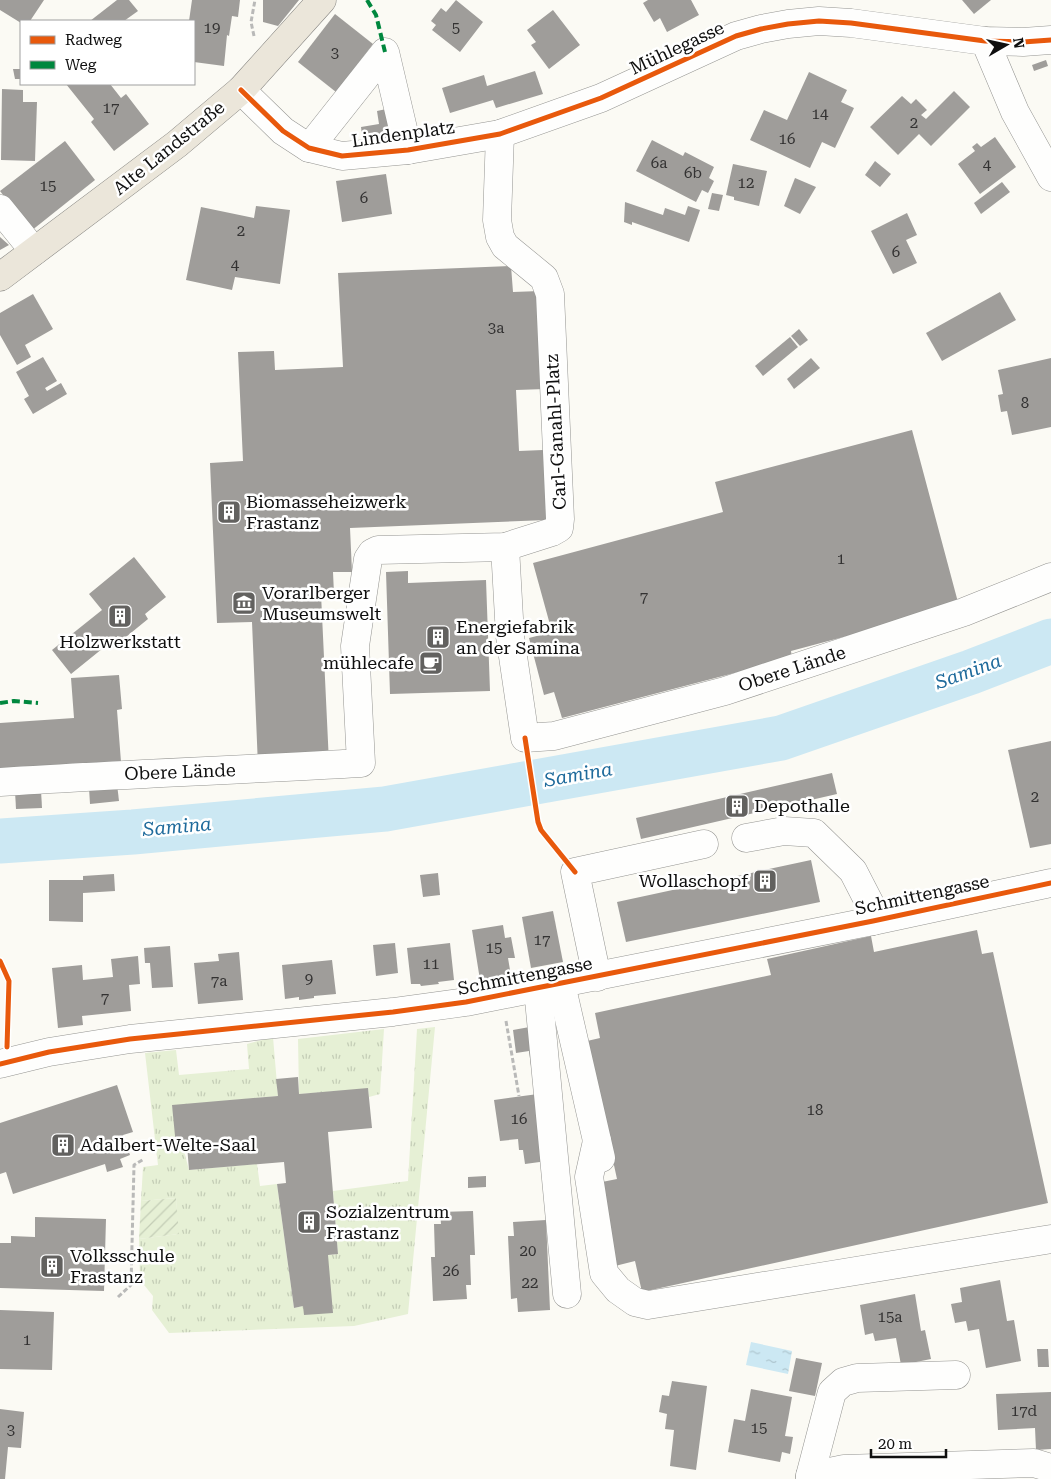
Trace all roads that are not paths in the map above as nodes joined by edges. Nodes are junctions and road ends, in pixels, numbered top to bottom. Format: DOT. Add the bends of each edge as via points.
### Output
graph roads {
  1 [pos="322,0"];
  2 [pos="1051,40"];
  3 [pos="985,41"];
  4 [pos="241,90"];
  5 [pos="500,134"];
  6 [pos="309,148"];
  7 [pos="408,150"];
  8 [pos="1051,177"];
  9 [pos="0,209"];
  10 [pos="34,252"];
  11 [pos="0,277"];
  12 [pos="505,547"];
  13 [pos="1051,576"];
  14 [pos="361,763"];
  15 [pos="0,782"];
  16 [pos="746,838"];
  17 [pos="704,844"];
  18 [pos="1051,883"];
  19 [pos="873,920"];
  20 [pos="597,976"];
  21 [pos="550,986"];
  22 [pos="0,1064"];
  23 [pos="597,1141"];
  24 [pos="604,1174"];
  25 [pos="1051,1239"];
  26 [pos="567,1294"];
  27 [pos="956,1375"];
  28 [pos="1051,1468"];
  29 [pos="810,1477"];
  1 -- 4 [label="main road, Alte Landstraße"];
  2 -- 3 [label="street, Mühlegasse"];
  3 -- 5 [label="street, Mühlegasse" via="851,22 819,21 761,29 736,36 601,98"];
  3 -- 8 [label="street" via="1015,112"];
  4 -- 6 [label="street, Lindenplatz" via="282,131"];
  4 -- 10 [label="main road, Alte Landstraße" via="177,144"];
  5 -- 7 [label="street, Lindenplatz"];
  5 -- 12 [label="street, Carl-Ganahl-Platz" via="497,220 500,237 505,246 544,278 550,294 560,519 559,528 552,532"];
  6 -- 7 [label="street, Lindenplatz" via="342,156"];
  6 -- 7 [label="street, Lindenplatz" via="385,52"];
  9 -- 10 [label="street"];
  10 -- 11 [label="main road, Alte Landstraße"];
  12 -- 13 [label="street, Obere Lände" via="510,636 525,738 554,736 725,691 964,612"];
  12 -- 14 [label="street, Carl-Ganahl-Platz" via="378,550 372,553 368,559 355,646"];
  14 -- 15 [label="street, Obere Lände"];
  16 -- 19 [label="street" via="784,831 814,833 853,871 870,904"];
  17 -- 20 [label="street" via="575,872"];
  18 -- 19 [label="street, Schmittengasse"];
  19 -- 20 [label="street, Schmittengasse"];
  20 -- 21 [label="street, Schmittengasse"];
  21 -- 22 [label="street, Schmittengasse" via="402,1011 130,1039"];
  21 -- 23 [label="street"];
  21 -- 26 [label="street"];
  23 -- 24 [label="street"];
  23 -- 25 [label="street" via="589,1177 604,1273 618,1290 635,1302 648,1305"];
  27 -- 29 [label="street" via="857,1378 843,1382 832,1392"];
  28 -- 29 [label="street" via="1034,1463 844,1469"];
}
